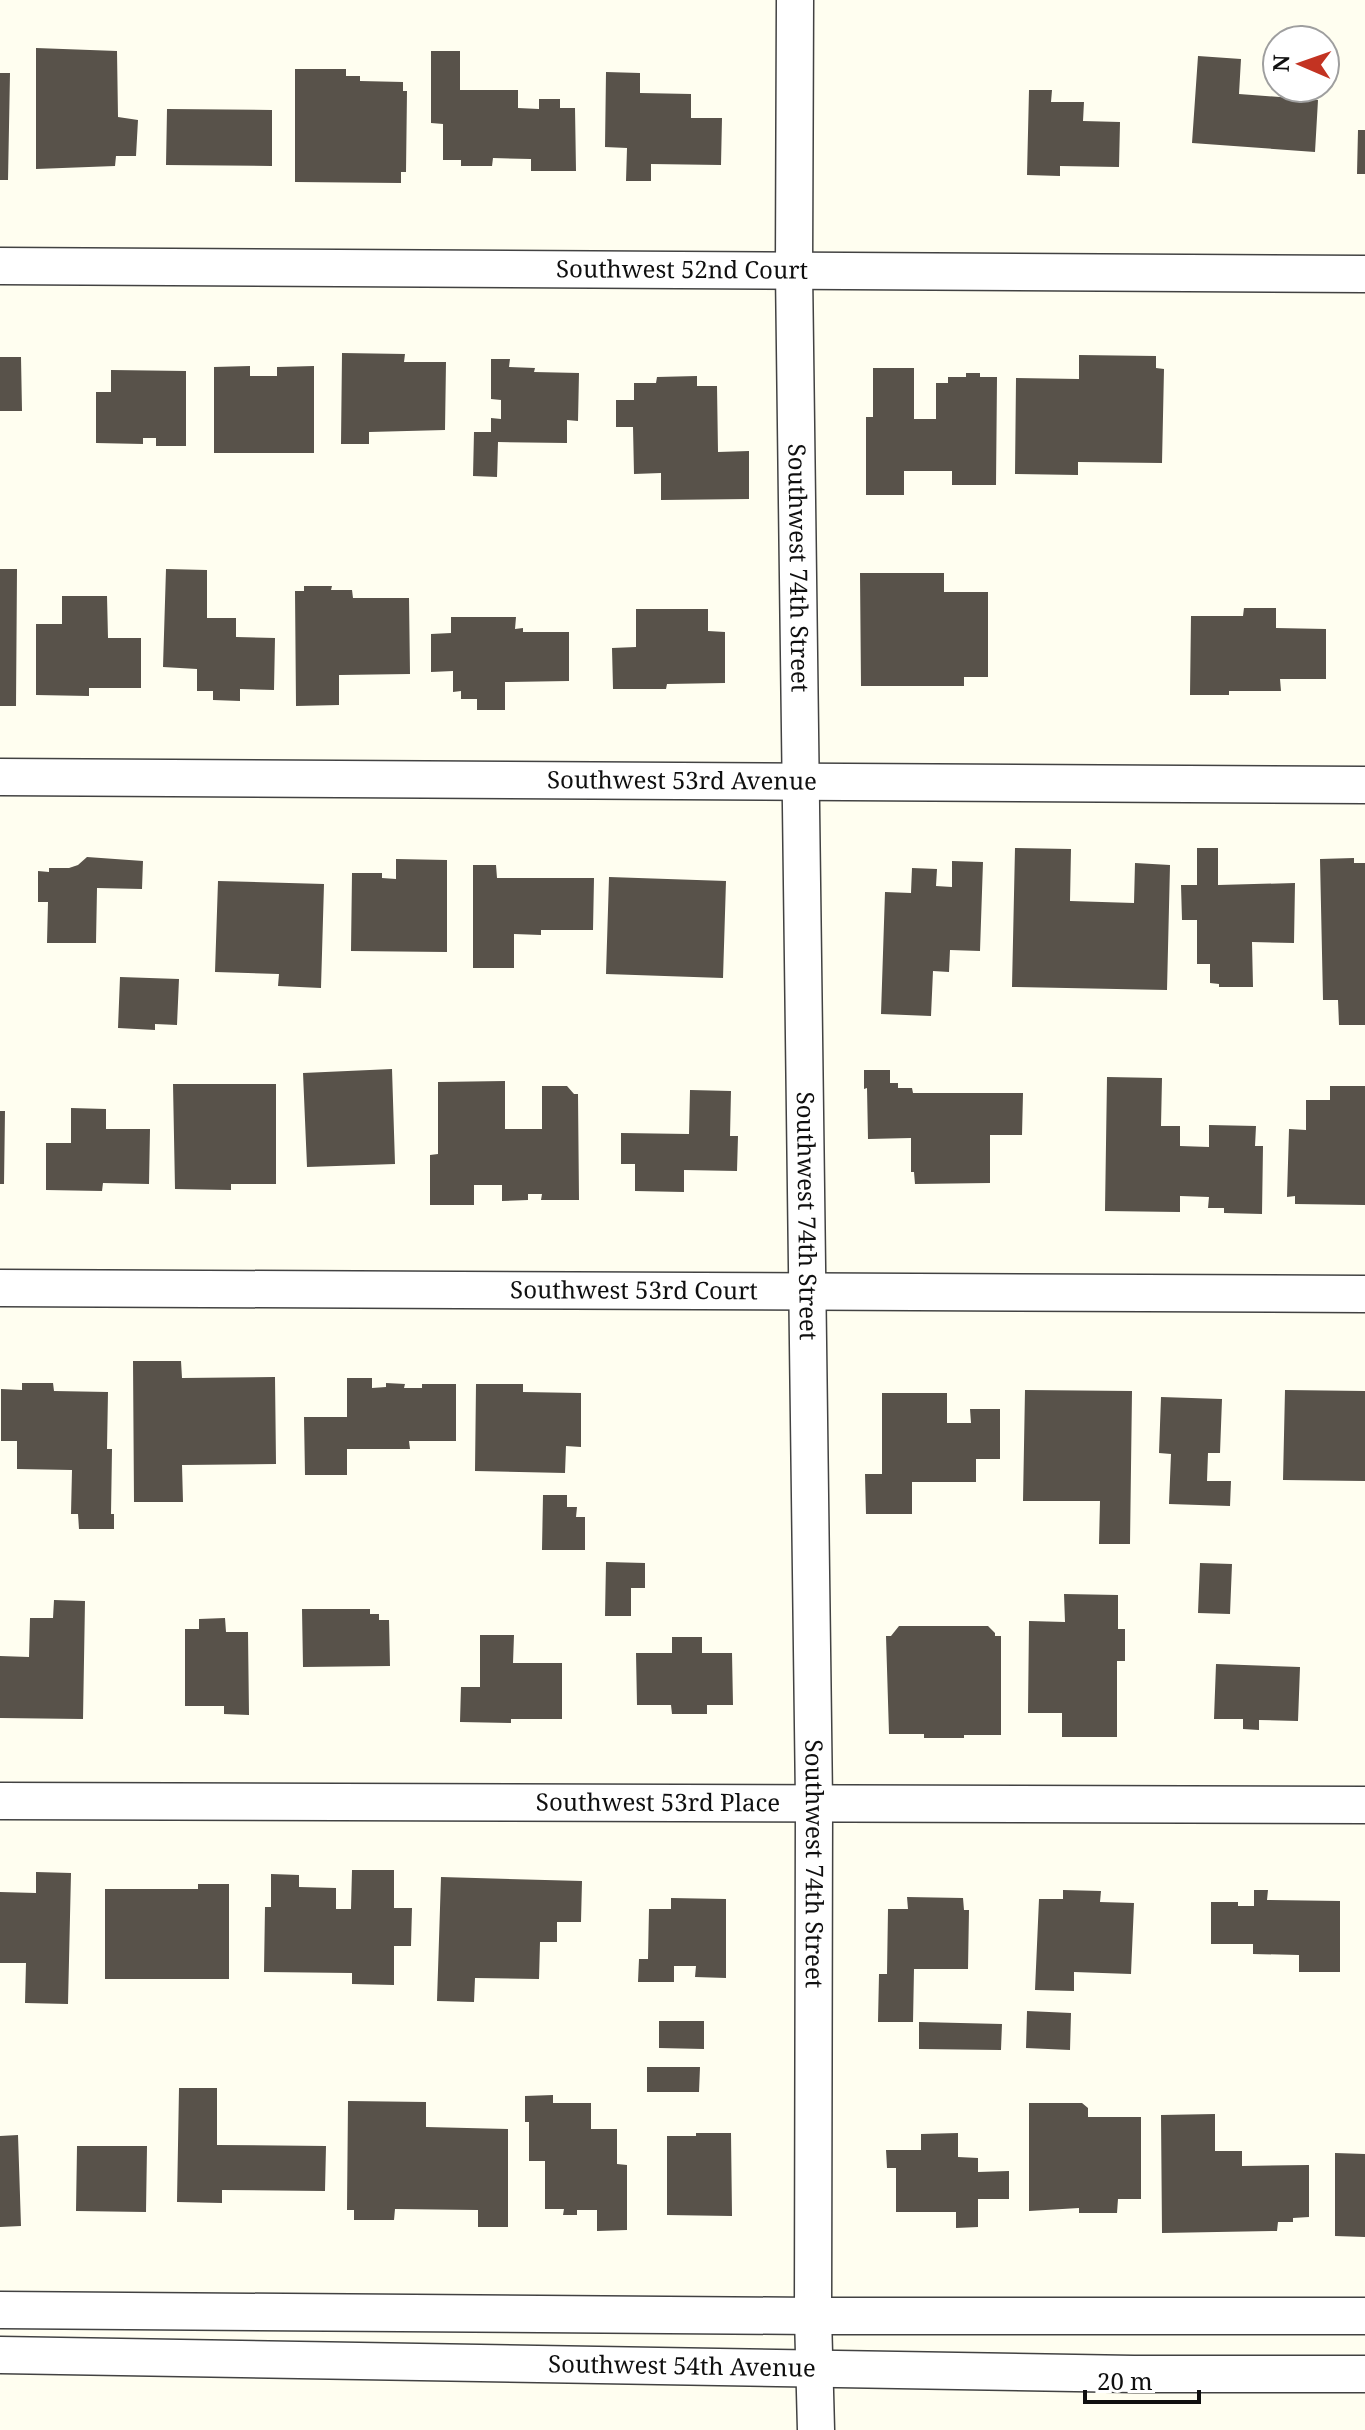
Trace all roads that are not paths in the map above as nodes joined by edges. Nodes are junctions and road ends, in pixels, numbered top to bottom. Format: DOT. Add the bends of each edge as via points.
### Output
graph roads {
  1 [pos="795,0"];
  2 [pos="0,266"];
  3 [pos="794,271"];
  4 [pos="1365,274"];
  5 [pos="0,777"];
  6 [pos="801,780"];
  7 [pos="1365,785"];
  8 [pos="0,1288"];
  9 [pos="807,1292"];
  10 [pos="1365,1294"];
  11 [pos="0,1801"];
  12 [pos="814,1802"];
  13 [pos="1365,1805"];
  14 [pos="0,2310"];
  15 [pos="813,2316"];
  16 [pos="1365,2316"];
  17 [pos="0,2355"];
  18 [pos="814,2368"];
  19 [pos="1365,2374"];
  20 [pos="816,2430"];
  1 -- 3 [label="street, Southwest 74th Street"];
  2 -- 3 [label="street, Southwest 52nd Court"];
  3 -- 4 [label="street, Southwest 52nd Court"];
  3 -- 6 [label="street, Southwest 74th Street"];
  5 -- 6 [label="street, Southwest 53rd Avenue"];
  6 -- 7 [label="street, Southwest 53rd Avenue"];
  6 -- 9 [label="street, Southwest 74th Street"];
  8 -- 9 [label="street, Southwest 53rd Court"];
  9 -- 10 [label="street, Southwest 53rd Court"];
  9 -- 12 [label="street, Southwest 74th Street"];
  11 -- 12 [label="street, Southwest 53rd Place"];
  12 -- 13 [label="street, Southwest 53rd Place"];
  12 -- 15 [label="street, Southwest 74th Street"];
  14 -- 15 [label="street, Southwest 54th Avenue"];
  15 -- 16 [label="street, Southwest 54th Avenue"];
  15 -- 18 [label="street, Southwest 74th Street"];
  17 -- 18 [label="street, Southwest 54th Avenue"];
  18 -- 19 [label="street, Southwest 54th Avenue"];
  18 -- 20 [label="street, Southwest 74th Street"];
}
